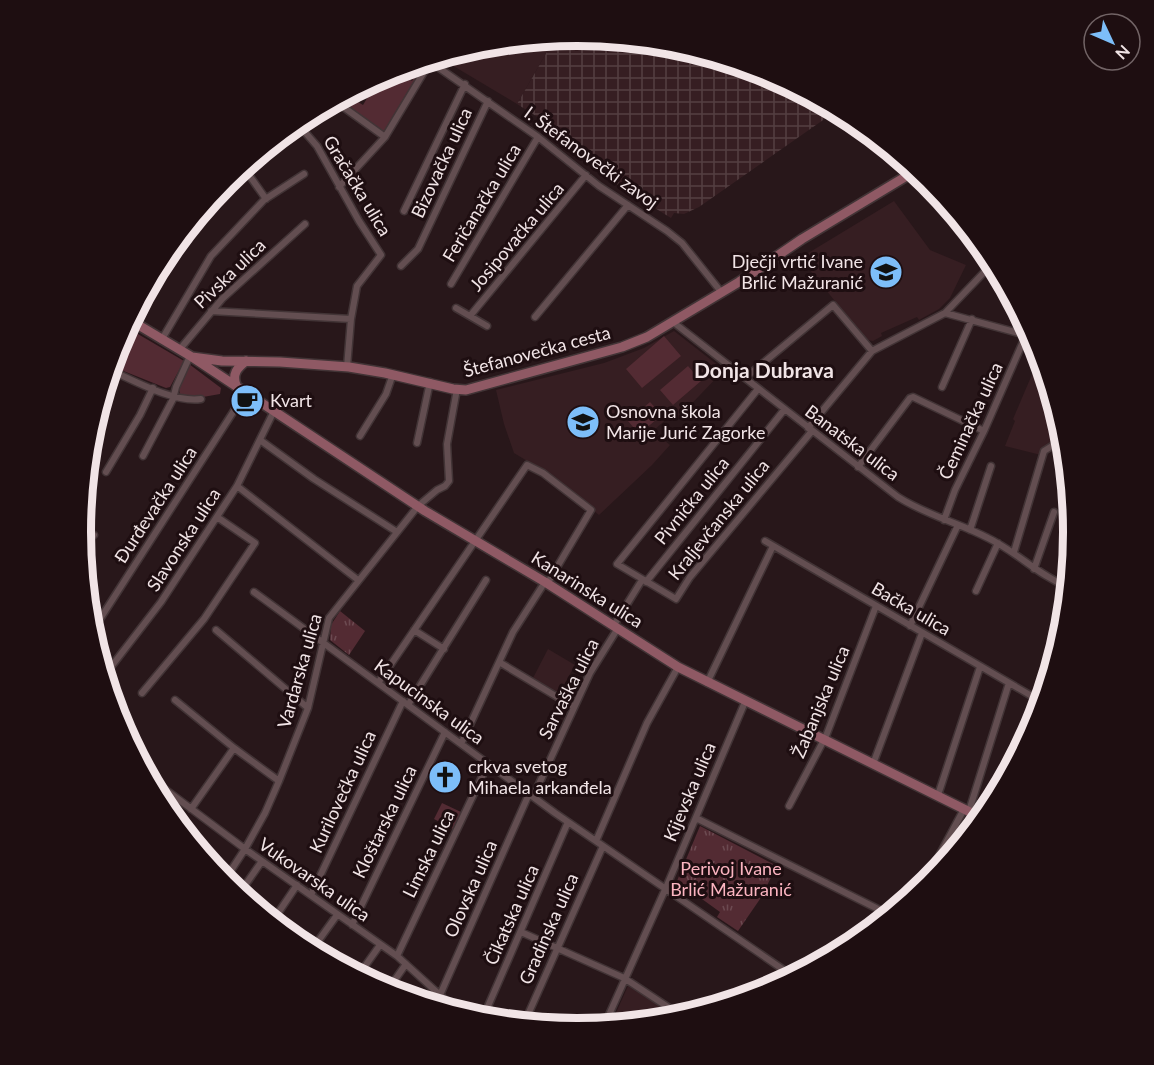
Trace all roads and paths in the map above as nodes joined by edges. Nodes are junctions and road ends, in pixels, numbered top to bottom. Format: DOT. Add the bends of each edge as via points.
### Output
graph roads {
  1 [pos="439,67"];
  2 [pos="424,71"];
  3 [pos="465,84"];
  4 [pos="488,101"];
  5 [pos="343,107"];
  6 [pos="304,131"];
  7 [pos="385,137"];
  8 [pos="538,137"];
  9 [pos="304,174"];
  10 [pos="249,175"];
  11 [pos="586,175"];
  12 [pos="907,176"];
  13 [pos="339,187"];
  14 [pos="266,199"];
  15 [pos="628,205"];
  16 [pos="404,211"];
  17 [pos="305,224"];
  18 [pos="401,266"];
  19 [pos="986,270"];
  20 [pos="451,284"];
  21 [pos="722,293"];
  22 [pos="456,308"];
  23 [pos="211,310"];
  24 [pos="945,313"];
  25 [pos="470,316"];
  26 [pos="535,316"];
  27 [pos="351,319"];
  28 [pos="972,320"];
  29 [pos="673,322"];
  30 [pos="138,325"];
  31 [pos="487,326"];
  32 [pos="1020,333"];
  33 [pos="162,339"];
  34 [pos="1025,345"];
  35 [pos="180,350"];
  36 [pos="872,351"];
  37 [pos="191,356"];
  38 [pos="246,361"];
  39 [pos="347,367"];
  40 [pos="118,373"];
  41 [pos="393,374"];
  42 [pos="745,378"];
  43 [pos="430,382"];
  44 [pos="236,385"];
  45 [pos="942,387"];
  46 [pos="153,388"];
  47 [pos="457,389"];
  48 [pos="758,389"];
  49 [pos="246,392"];
  50 [pos="174,395"];
  51 [pos="201,399"];
  52 [pos="784,410"];
  53 [pos="274,411"];
  54 [pos="810,430"];
  55 [pos="984,431"];
  56 [pos="360,436"];
  57 [pos="260,440"];
  58 [pos="417,443"];
  59 [pos="1055,446"];
  60 [pos="143,456"];
  61 [pos="992,466"];
  62 [pos="858,467"];
  63 [pos="106,472"];
  64 [pos="237,486"];
  65 [pos="418,506"];
  66 [pos="1054,512"];
  67 [pos="217,517"];
  68 [pos="944,520"];
  69 [pos="958,525"];
  70 [pos="970,530"];
  71 [pos="397,532"];
  72 [pos="91,533"];
  73 [pos="94,535"];
  74 [pos="476,540"];
  75 [pos="765,541"];
  76 [pos="998,543"];
  77 [pos="773,546"];
  78 [pos="1014,552"];
  79 [pos="1034,569"];
  80 [pos="358,580"];
  81 [pos="486,580"];
  82 [pos="644,581"];
  83 [pos="546,583"];
  84 [pos="1060,583"];
  85 [pos="976,591"];
  86 [pos="254,592"];
  87 [pos="876,606"];
  88 [pos="99,621"];
  89 [pos="616,626"];
  90 [pos="910,626"];
  91 [pos="216,630"];
  92 [pos="414,630"];
  93 [pos="922,633"];
  94 [pos="324,643"];
  95 [pos="444,650"];
  96 [pos="499,662"];
  97 [pos="111,667"];
  98 [pos="678,667"];
  99 [pos="980,668"];
  100 [pos="378,683"];
  101 [pos="707,683"];
  102 [pos="1009,684"];
  103 [pos="142,693"];
  104 [pos="1034,698"];
  105 [pos="175,700"];
  106 [pos="746,702"];
  107 [pos="405,703"];
  108 [pos="574,707"];
  109 [pos="308,708"];
  110 [pos="445,732"];
  111 [pos="824,741"];
  112 [pos="461,744"];
  113 [pos="234,748"];
  114 [pos="488,764"];
  115 [pos="873,764"];
  116 [pos="279,781"];
  117 [pos="163,787"];
  118 [pos="938,795"];
  119 [pos="531,796"];
  120 [pos="789,806"];
  121 [pos="191,809"];
  122 [pos="966,810"];
  123 [pos="973,814"];
  124 [pos="696,818"];
  125 [pos="568,822"];
  126 [pos="596,841"];
  127 [pos="603,846"];
  128 [pos="245,849"];
  129 [pos="940,856"];
  130 [pos="262,861"];
  131 [pos="230,872"];
  132 [pos="297,885"];
  133 [pos="244,886"];
  134 [pos="666,888"];
  135 [pos="311,895"];
  136 [pos="882,911"];
  137 [pos="277,915"];
  138 [pos="337,915"];
  139 [pos="352,925"];
  140 [pos="521,932"];
  141 [pos="317,943"];
  142 [pos="380,945"];
  143 [pos="556,949"];
  144 [pos="397,956"];
  145 [pos="406,964"];
  146 [pos="363,969"];
  147 [pos="786,971"];
  148 [pos="624,978"];
  149 [pos="393,983"];
  150 [pos="440,995"];
  151 [pos="446,1000"];
  152 [pos="671,1009"];
  153 [pos="487,1010"];
  154 [pos="527,1015"];
  155 [pos="608,1017"];
  1 -- 3 [label="street, I. Štefanovečki zavoj"];
  2 -- 7 [label="street"];
  3 -- 4 [label="street, I. Štefanovečki zavoj"];
  3 -- 16 [label="street"];
  4 -- 8 [label="street, I. Štefanovečki zavoj"];
  4 -- 18 [label="street, Bizovačka ulica" via="418,249"];
  5 -- 7 [label="street"];
  6 -- 13 [label="street, Gračačka ulica" via="317,146"];
  7 -- 13 [label="street"];
  8 -- 11 [label="street, I. Štefanovečki zavoj"];
  8 -- 20 [label="street, Feričanačka ulica"];
  9 -- 14 [label="street"];
  10 -- 14 [label="street"];
  11 -- 15 [label="street, I. Štefanovečki zavoj"];
  11 -- 25 [label="street, Josipovačka ulica"];
  12 -- 21 [label="street, Štefanovečka cesta"];
  13 -- 27 [label="street, Gračačka ulica" via="381,255 357,286"];
  14 -- 33 [label="street" via="211,256"];
  15 -- 21 [label="street, I. Štefanovečki zavoj" via="682,243"];
  15 -- 26 [label="street"];
  17 -- 23 [label="street, Pivska ulica"];
  19 -- 24 [label="street"];
  21 -- 29 [label="street, Štefanovečka cesta"];
  22 -- 25 [label="street, Josipovačka ulica"];
  23 -- 27 [label="street"];
  23 -- 35 [label="street, Pivska ulica"];
  24 -- 28 [label="street"];
  24 -- 36 [label="street"];
  25 -- 31 [label="street, Josipovačka ulica"];
  27 -- 39 [label="street, Gračačka ulica"];
  28 -- 32 [label="street"];
  28 -- 45 [label="street"];
  29 -- 42 [label="street, Banatska ulica"];
  29 -- 47 [label="street, Štefanovečka cesta" via="622,347 481,387"];
  30 -- 33 [label="street, Štefanovečka cesta"];
  33 -- 35 [label="street, Štefanovečka cesta"];
  34 -- 55 [label="street, Čeminačka ulica"];
  35 -- 37 [label="street, Štefanovečka cesta"];
  36 -- 42 [label="street" via="833,305"];
  36 -- 54 [label="street, Kraljevčanska ulica"];
  37 -- 38 [label="street, Štefanovečka cesta"];
  37 -- 44 [label="street, Kanarinska ulica"];
  37 -- 50 [label="street"];
  38 -- 39 [label="street, Štefanovečka cesta"];
  38 -- 44 [label="street" via="236,371"];
  39 -- 41 [label="street, Štefanovečka cesta"];
  40 -- 46 [label="street"];
  41 -- 43 [label="street, Štefanovečka cesta"];
  41 -- 56 [label="street" via="386,394"];
  42 -- 48 [label="street, Banatska ulica"];
  43 -- 47 [label="street, Štefanovečka cesta"];
  43 -- 58 [label="street"];
  44 -- 49 [label="street, Kanarinska ulica"];
  46 -- 50 [label="street"];
  46 -- 63 [label="street"];
  47 -- 65 [label="street, Vardarska ulica" via="447,444 449,481"];
  48 -- 52 [label="street, Banatska ulica"];
  48 -- 82 [label="street" via="617,564"];
  49 -- 53 [label="street, Kanarinska ulica"];
  49 -- 88 [label="street, Đurđevačka ulica"];
  50 -- 51 [label="street"];
  50 -- 60 [label="street"];
  52 -- 54 [label="street, Banatska ulica"];
  52 -- 82 [label="street, Pivnička ulica"];
  53 -- 57 [label="street, Slavonska ulica"];
  53 -- 65 [label="street, Kanarinska ulica"];
  54 -- 62 [label="street, Banatska ulica"];
  54 -- 82 [label="street, Kraljevčanska ulica" via="676,599"];
  55 -- 62 [label="street" via="913,397"];
  55 -- 68 [label="street, Čeminačka ulica"];
  57 -- 64 [label="street, Slavonska ulica"];
  57 -- 71 [label="street"];
  59 -- 78 [label="street" via="1044,451"];
  61 -- 70 [label="street"];
  62 -- 68 [label="street, Banatska ulica" via="911,505"];
  64 -- 67 [label="street, Slavonska ulica"];
  64 -- 80 [label="street"];
  65 -- 71 [label="street, Vardarska ulica"];
  65 -- 74 [label="street, Kanarinska ulica"];
  66 -- 79 [label="street"];
  67 -- 97 [label="street, Slavonska ulica" via="154,612"];
  67 -- 103 [label="street" via="255,543 204,619"];
  68 -- 69 [label="street, Banatska ulica"];
  69 -- 70 [label="street, Banatska ulica"];
  69 -- 90 [label="street"];
  70 -- 76 [label="street, Banatska ulica"];
  71 -- 80 [label="street, Vardarska ulica"];
  72 -- 73 [label="street"];
  74 -- 83 [label="street, Kanarinska ulica"];
  74 -- 83 [label="street" via="527,465 543,473 591,510"];
  74 -- 92 [label="street"];
  75 -- 77 [label="street, Bačka ulica"];
  76 -- 78 [label="street, Banatska ulica"];
  76 -- 85 [label="street"];
  77 -- 87 [label="street, Bačka ulica"];
  77 -- 101 [label="street"];
  78 -- 79 [label="street, Banatska ulica"];
  79 -- 84 [label="street, Banatska ulica"];
  80 -- 94 [label="street, Vardarska ulica" via="329,618"];
  81 -- 95 [label="street, Kurilovečka ulica"];
  82 -- 89 [label="street, Pivnička ulica"];
  83 -- 89 [label="street, Kanarinska ulica"];
  83 -- 96 [label="street" via="513,632"];
  86 -- 94 [label="street, Kapucinska ulica"];
  87 -- 90 [label="street, Bačka ulica"];
  87 -- 111 [label="street, Žabanjska ulica"];
  89 -- 98 [label="street, Kanarinska ulica"];
  89 -- 108 [label="street, Sarvaška ulica"];
  90 -- 93 [label="street, Bačka ulica"];
  91 -- 109 [label="street"];
  92 -- 95 [label="street"];
  92 -- 100 [label="street"];
  93 -- 99 [label="street, Bačka ulica"];
  93 -- 115 [label="street"];
  94 -- 100 [label="street, Kapucinska ulica"];
  94 -- 109 [label="street, Vardarska ulica"];
  95 -- 107 [label="street, Kurilovečka ulica"];
  96 -- 108 [label="street"];
  96 -- 112 [label="street"];
  98 -- 101 [label="street, Kanarinska ulica"];
  98 -- 126 [label="street" via="647,723"];
  99 -- 102 [label="street, Bačka ulica"];
  99 -- 118 [label="street"];
  100 -- 107 [label="street, Kapucinska ulica"];
  101 -- 106 [label="street, Kanarinska ulica"];
  102 -- 104 [label="street, Bačka ulica"];
  102 -- 122 [label="street"];
  105 -- 113 [label="street"];
  106 -- 111 [label="street, Kanarinska ulica"];
  106 -- 124 [label="street, Kijevska ulica"];
  107 -- 110 [label="street, Kapucinska ulica"];
  107 -- 135 [label="street, Kurilovečka ulica"];
  108 -- 119 [label="street, Sarvaška ulica"];
  109 -- 116 [label="street, Vardarska ulica"];
  110 -- 112 [label="street, Kapucinska ulica"];
  110 -- 139 [label="street, Kloštarska ulica"];
  111 -- 115 [label="street, Kanarinska ulica"];
  111 -- 120 [label="street, Žabanjska ulica"];
  112 -- 114 [label="street, Kapucinska ulica"];
  113 -- 116 [label="street"];
  113 -- 121 [label="street"];
  114 -- 119 [label="street, Kapucinska ulica"];
  114 -- 144 [label="street, Limska ulica"];
  115 -- 118 [label="street, Kanarinska ulica"];
  116 -- 128 [label="street, Vardarska ulica"];
  117 -- 121 [label="street, Vukovarska ulica"];
  118 -- 122 [label="street, Kanarinska ulica"];
  119 -- 125 [label="street, Kapucinska ulica"];
  119 -- 150 [label="street, Olovska ulica"];
  121 -- 128 [label="street, Vukovarska ulica"];
  122 -- 123 [label="street, Kanarinska ulica"];
  122 -- 129 [label="street"];
  124 -- 134 [label="street, Kijevska ulica"];
  124 -- 136 [label="street"];
  125 -- 126 [label="street, Kapucinska ulica"];
  125 -- 140 [label="street, Čikatska ulica"];
  126 -- 127 [label="street, Kapucinska ulica"];
  127 -- 134 [label="street, Kapucinska ulica"];
  127 -- 143 [label="street, Gradinska ulica"];
  128 -- 130 [label="street, Vukovarska ulica"];
  128 -- 131 [label="street, Vardarska ulica"];
  130 -- 132 [label="street, Vukovarska ulica"];
  130 -- 133 [label="street"];
  132 -- 135 [label="street, Vukovarska ulica"];
  132 -- 137 [label="street"];
  134 -- 147 [label="street, Kapucinska ulica"];
  134 -- 148 [label="street, Kijevska ulica"];
  135 -- 138 [label="street, Vukovarska ulica"];
  138 -- 139 [label="street, Vukovarska ulica"];
  138 -- 141 [label="street"];
  139 -- 142 [label="street, Vukovarska ulica"];
  140 -- 143 [label="street"];
  140 -- 153 [label="street, Čikatska ulica"];
  142 -- 144 [label="street, Vukovarska ulica"];
  142 -- 146 [label="street"];
  143 -- 148 [label="street"];
  143 -- 154 [label="street, Gradinska ulica"];
  144 -- 145 [label="street, Vukovarska ulica"];
  145 -- 149 [label="street"];
  145 -- 150 [label="street, Vukovarska ulica"];
  148 -- 152 [label="street"];
  148 -- 155 [label="street, Kijevska ulica"];
  150 -- 151 [label="street, Vukovarska ulica"];
}
